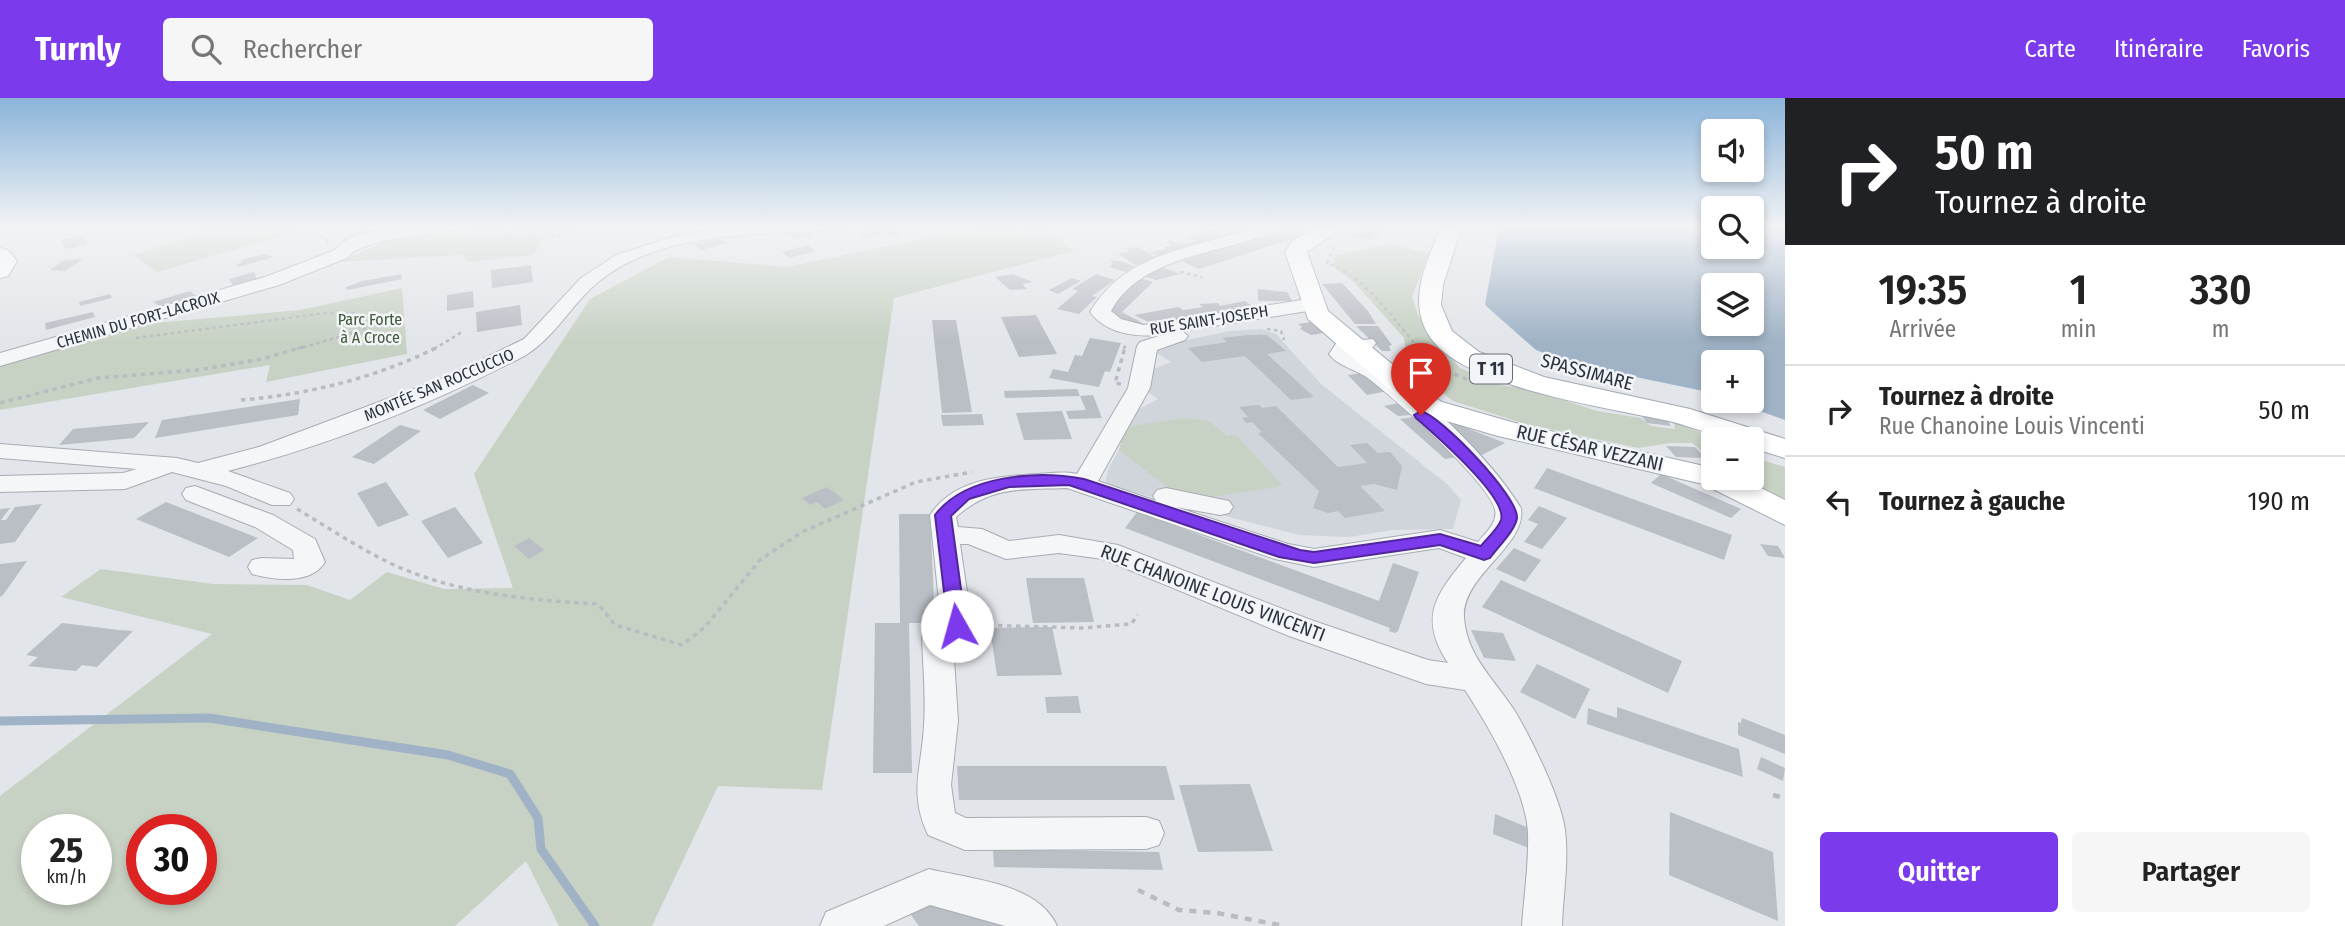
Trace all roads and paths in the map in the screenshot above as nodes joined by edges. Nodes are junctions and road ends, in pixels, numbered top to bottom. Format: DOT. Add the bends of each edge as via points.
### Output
graph roads {
  1 [pos="314,265"];
  2 [pos="616,265"];
  3 [pos="1159,265"];
  4 [pos="1300,265"];
  5 [pos="1438,265"];
  6 [pos="1314,304"];
  7 [pos="1252,313"];
  8 [pos="463,332"];
  9 [pos="136,338"];
  10 [pos="1359,344"];
  11 [pos="0,360"];
  12 [pos="241,400"];
  13 [pos="0,403"];
  14 [pos="1785,449"];
  15 [pos="0,451"];
  16 [pos="984,470"];
  17 [pos="1701,474"];
  18 [pos="189,477"];
  19 [pos="1087,477"];
  20 [pos="0,484"];
  21 [pos="254,488"];
  22 [pos="1742,490"];
  23 [pos="281,499"];
  24 [pos="1220,507"];
  25 [pos="1785,514"];
  26 [pos="264,521"];
  27 [pos="946,536"];
  28 [pos="1484,554"];
  29 [pos="262,567"];
  30 [pos="1138,615"];
  31 [pos="957,626"];
  32 [pos="1478,680"];
  33 [pos="1773,795"];
  34 [pos="1785,798"];
  35 [pos="1146,833"];
  36 [pos="1138,890"];
  37 [pos="839,926"];
  38 [pos="1037,926"];
  39 [pos="1284,926"];
  40 [pos="1542,926"];
  1 -- 11 [label="street, CHEMIN DU FORT-LACROIX"];
  2 -- 18 [label="street, MONTÉE SAN ROCCUCCIO" via="596,274 553,325 520,350 455,382 308,440"];
  3 -- 7 [label="street, RUE SAINT-JOSEPH" via="1131,274 1105,297 1100,312 1114,323 1143,331"];
  4 -- 6 [label="main road, RUE CÉSAR VEZZANI"];
  5 -- 14 [label="main road, T 11" via="1429,297 1432,313 1441,335 1470,359 1508,376 1693,419"];
  6 -- 7 [label="street, RUE SAINT-JOSEPH"];
  6 -- 10 [label="main road, RUE CÉSAR VEZZANI" via="1317,314"];
  7 -- 19 [label="street" via="1249,322 1147,346 1139,388"];
  8 -- 12 [label="path" via="362,381"];
  9 -- 13 [label="path" via="326,313 352,312 373,320 370,328 354,335 262,359 99,378"];
  10 -- 17 [label="main road, RUE CÉSAR VEZZANI" via="1467,417"];
  10 -- 28 [label="street" via="1340,349 1339,354 1364,365 1389,386 1497,490 1509,521"];
  15 -- 18 [label="street"];
  16 -- 23 [label="path" via="916,482 802,532 760,560 705,627 682,645 615,625 598,604 536,601 468,590 395,565"];
  18 -- 20 [label="street"];
  18 -- 21 [label="street"];
  18 -- 26 [label="street"];
  19 -- 24 [label="street"];
  19 -- 27 [label="street" via="985,487 964,496 943,515"];
  19 -- 28 [label="street" via="1285,553 1314,558 1440,539"];
  21 -- 23 [label="street"];
  21 -- 26 [label="street"];
  22 -- 25 [label="main road, RUE CÉSAR VEZZANI"];
  26 -- 29 [label="street" via="305,545 311,562 299,569"];
  27 -- 31 [label="street"];
  27 -- 32 [label="street, RUE CHANOINE LOUIS VINCENTI" via="972,535 1006,550 1059,544 1116,553 1300,628 1426,671"];
  28 -- 32 [label="street" via="1450,597 1449,617 1452,645"];
  30 -- 31 [label="path" via="1130,624 1082,628"];
  31 -- 35 [label="street" via="937,638 941,722 931,781 933,807 941,824 965,834"];
  32 -- 40 [label="street" via="1504,722 1544,812"];
  33 -- 34 [label="path"];
  36 -- 39 [label="path" via="1179,910"];
  37 -- 38 [label="street" via="929,887 1012,908"];
}
